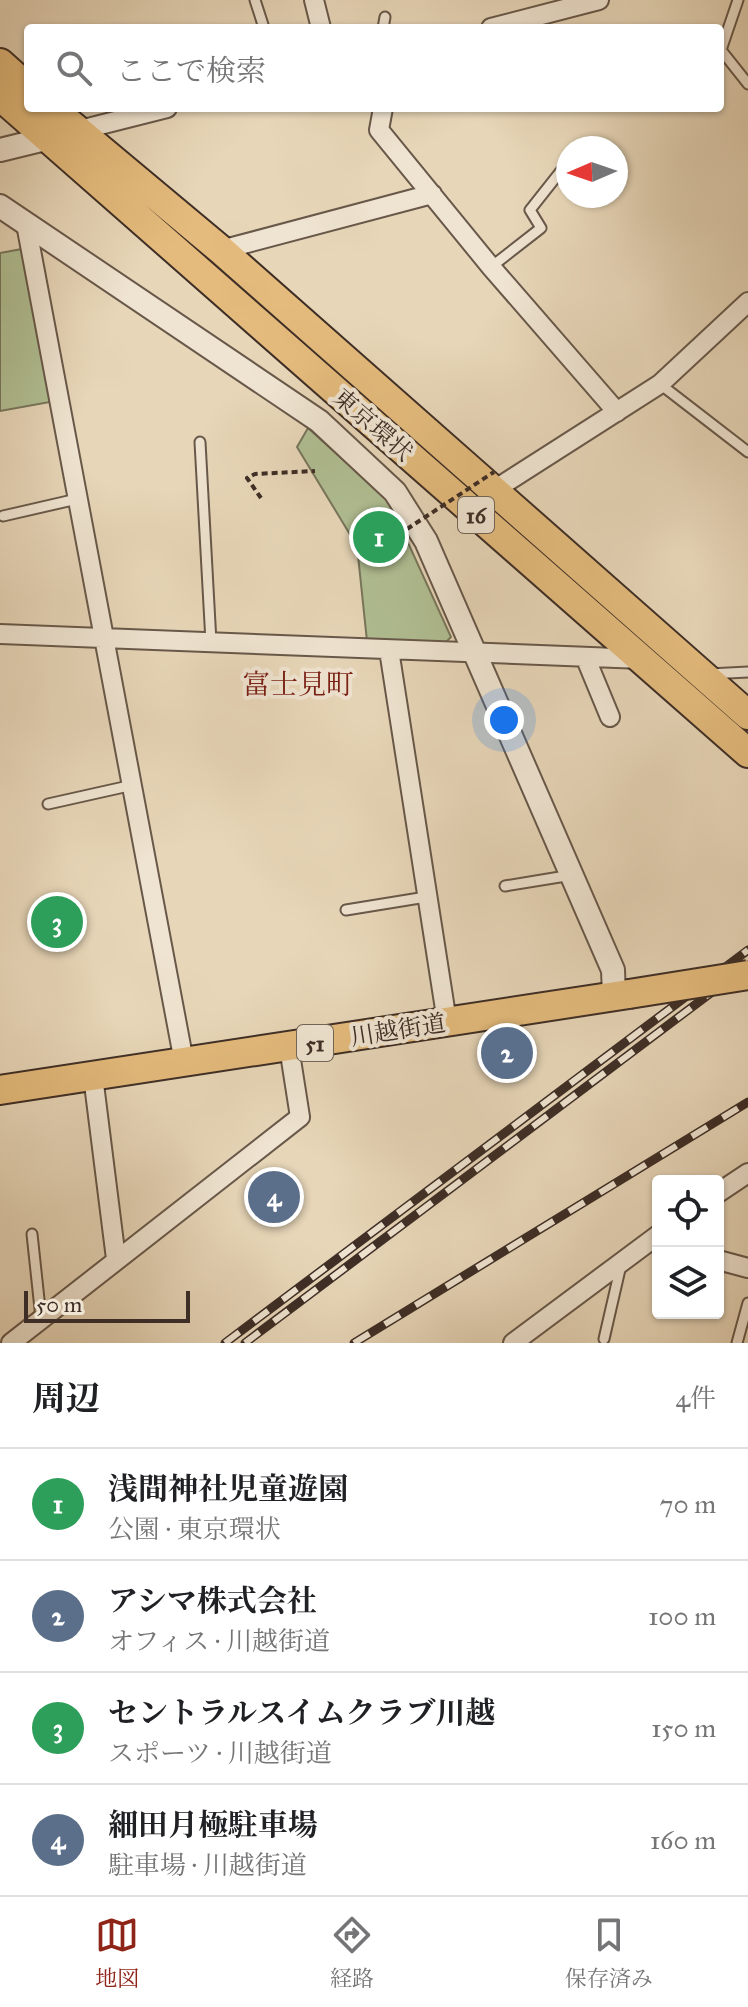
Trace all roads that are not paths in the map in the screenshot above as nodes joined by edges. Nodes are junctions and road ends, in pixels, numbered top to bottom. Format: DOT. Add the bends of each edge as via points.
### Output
graph roads {
  1 [pos="255,0"];
  2 [pos="314,0"];
  3 [pos="599,0"];
  4 [pos="738,0"];
  5 [pos="574,3"];
  6 [pos="385,17"];
  7 [pos="263,24"];
  8 [pos="320,24"];
  9 [pos="384,24"];
  10 [pos="504,24"];
  11 [pos="724,41"];
  12 [pos="724,54"];
  13 [pos="0,63"];
  14 [pos="24,84"];
  15 [pos="748,84"];
  16 [pos="0,96"];
  17 [pos="56,112"];
  18 [pos="150,112"];
  19 [pos="382,112"];
  20 [pos="76,130"];
  21 [pos="49,138"];
  22 [pos="0,150"];
  23 [pos="556,177"];
  24 [pos="432,194"];
  25 [pos="0,206"];
  26 [pos="26,224"];
  27 [pos="221,250"];
  28 [pos="491,267"];
  29 [pos="748,302"];
  30 [pos="660,384"];
  31 [pos="617,412"];
  32 [pos="200,442"];
  33 [pos="748,452"];
  34 [pos="493,482"];
  35 [pos="77,499"];
  36 [pos="3,516"];
  37 [pos="0,634"];
  38 [pos="103,639"];
  39 [pos="211,643"];
  40 [pos="389,650"];
  41 [pos="475,654"];
  42 [pos="586,659"];
  43 [pos="642,659"];
  44 [pos="748,672"];
  45 [pos="702,674"];
  46 [pos="748,715"];
  47 [pos="610,717"];
  48 [pos="748,753"];
  49 [pos="133,785"];
  50 [pos="48,804"];
  51 [pos="572,875"];
  52 [pos="505,886"];
  53 [pos="426,897"];
  54 [pos="346,910"];
  55 [pos="748,975"];
  56 [pos="622,995"];
  57 [pos="447,1022"];
  58 [pos="289,1047"];
  59 [pos="184,1062"];
  60 [pos="93,1076"];
  61 [pos="0,1090"];
  62 [pos="748,1173"];
  63 [pos="724,1189"];
  64 [pos="32,1234"];
  65 [pos="652,1242"];
  66 [pos="116,1259"];
  67 [pos="724,1262"];
  68 [pos="622,1263"];
  69 [pos="748,1268"];
  70 [pos="748,1303"];
  71 [pos="41,1319"];
  72 [pos="604,1339"];
  73 [pos="11,1343"];
  74 [pos="513,1343"];
  75 [pos="737,1343"];
  1 -- 7 [label="lane"];
  2 -- 8 [label="street"];
  3 -- 5 [label="street"];
  4 -- 11 [label="lane"];
  5 -- 10 [label="street"];
  6 -- 9 [label="lane"];
  12 -- 15 [label="lane"];
  13 -- 14 [label="main road"];
  16 -- 21 [label="main road, 東京環状 / 16"];
  17 -- 20 [label="main road, 東京環状 / 16"];
  18 -- 20 [label="street"];
  19 -- 24 [label="street" via="379,130"];
  20 -- 21 [label="street"];
  20 -- 27 [label="main road, 東京環状 / 16"];
  21 -- 22 [label="street"];
  21 -- 43 [label="main road, 東京環状 / 16"];
  23 -- 28 [label="lane" via="530,210 541,228"];
  24 -- 27 [label="street"];
  24 -- 28 [label="street"];
  25 -- 26 [label="street"];
  26 -- 35 [label="street"];
  26 -- 41 [label="street" via="319,421 378,474 426,541"];
  27 -- 34 [label="main road, 東京環状 / 16"];
  28 -- 31 [label="street"];
  29 -- 30 [label="street"];
  30 -- 31 [label="street"];
  30 -- 33 [label="lane"];
  31 -- 34 [label="street"];
  32 -- 39 [label="lane"];
  34 -- 45 [label="main road, 東京環状 / 16"];
  35 -- 36 [label="lane"];
  35 -- 38 [label="street"];
  37 -- 38 [label="street"];
  38 -- 39 [label="street"];
  38 -- 49 [label="street"];
  39 -- 40 [label="street"];
  40 -- 41 [label="street"];
  40 -- 53 [label="street"];
  41 -- 42 [label="street"];
  41 -- 51 [label="street"];
  42 -- 43 [label="street"];
  42 -- 47 [label="street"];
  43 -- 48 [label="main road, 東京環状 / 16"];
  44 -- 45 [label="lane"];
  45 -- 46 [label="main road, 東京環状 / 16"];
  49 -- 50 [label="lane"];
  49 -- 59 [label="street"];
  51 -- 52 [label="lane"];
  51 -- 56 [label="street"];
  53 -- 54 [label="lane"];
  53 -- 57 [label="street"];
  55 -- 56 [label="main road, 川越街道 / 51, bridge"];
  56 -- 57 [label="main road, 川越街道 / 51"];
  57 -- 58 [label="main road, 川越街道 / 51"];
  58 -- 59 [label="main road, 川越街道 / 51"];
  58 -- 66 [label="street" via="300,1117"];
  59 -- 60 [label="main road, 川越街道 / 51"];
  60 -- 61 [label="main road, 川越街道 / 51"];
  60 -- 66 [label="street"];
  62 -- 63 [label="street"];
  64 -- 71 [label="lane"];
  65 -- 68 [label="street"];
  66 -- 71 [label="street"];
  67 -- 69 [label="street"];
  68 -- 72 [label="lane"];
  68 -- 74 [label="street"];
  70 -- 75 [label="lane"];
  71 -- 73 [label="street"];
}
